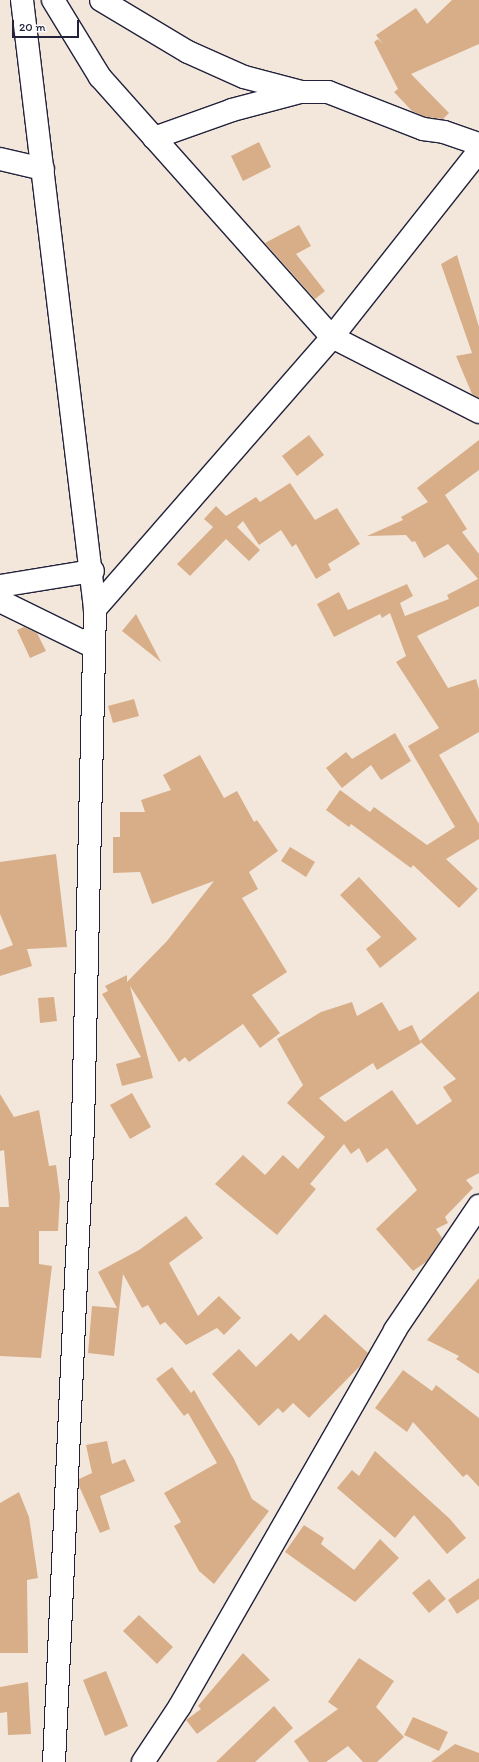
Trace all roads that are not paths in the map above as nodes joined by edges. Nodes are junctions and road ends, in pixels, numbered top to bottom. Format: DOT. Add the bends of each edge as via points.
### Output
graph roads {
  1 [pos="22,0"];
  2 [pos="53,0"];
  3 [pos="101,0"];
  4 [pos="301,92"];
  5 [pos="154,138"];
  6 [pos="479,144"];
  7 [pos="479,151"];
  8 [pos="0,159"];
  9 [pos="43,169"];
  10 [pos="332,337"];
  11 [pos="479,412"];
  12 [pos="93,571"];
  13 [pos="0,586"];
  14 [pos="0,601"];
  15 [pos="95,610"];
  16 [pos="92,646"];
  17 [pos="479,1206"];
  18 [pos="54,1762"];
  19 [pos="143,1762"];
  1 -- 9 [label="street"];
  2 -- 5 [label="street" via="100,77"];
  3 -- 4 [label="street" via="188,52 244,77"];
  4 -- 5 [label="street" via="232,110"];
  4 -- 6 [label="street" via="328,92 423,129 444,132"];
  5 -- 10 [label="street"];
  7 -- 10 [label="street"];
  8 -- 9 [label="street"];
  9 -- 12 [label="street"];
  10 -- 11 [label="street"];
  10 -- 15 [label="street"];
  12 -- 13 [label="street"];
  12 -- 15 [label="street"];
  14 -- 16 [label="street"];
  15 -- 16 [label="street"];
  16 -- 18 [label="street" via="83,1126"];
  17 -- 19 [label="street" via="395,1330 180,1706"];
}
